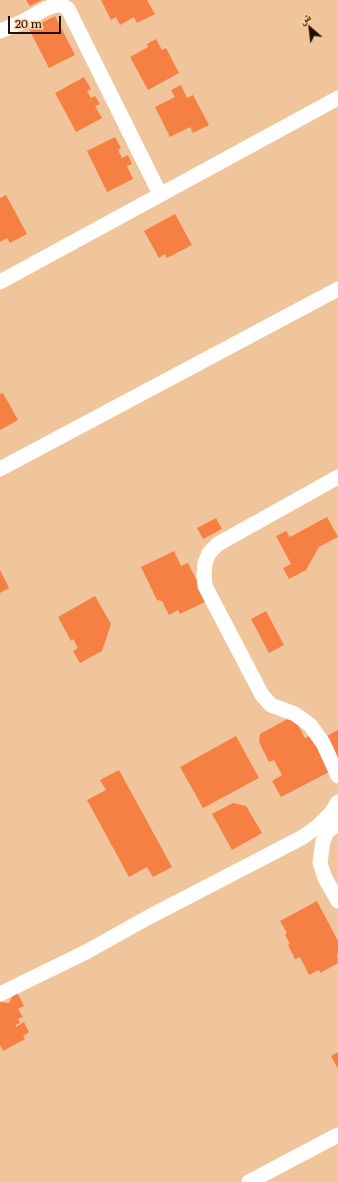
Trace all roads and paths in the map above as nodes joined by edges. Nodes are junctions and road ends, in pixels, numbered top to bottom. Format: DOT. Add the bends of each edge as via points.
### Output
graph roads {
  1 [pos="0,31"];
  2 [pos="338,98"];
  3 [pos="160,194"];
  4 [pos="0,282"];
  5 [pos="338,289"];
  6 [pos="0,469"];
  7 [pos="338,477"];
  8 [pos="338,776"];
  9 [pos="338,802"];
  10 [pos="338,823"];
  11 [pos="338,902"];
  12 [pos="0,994"];
  13 [pos="338,1135"];
  14 [pos="249,1182"];
  1 -- 3 [label="street" via="45,8 62,5 68,9"];
  2 -- 3 [label="street"];
  3 -- 4 [label="street"];
  5 -- 6 [label="street"];
  7 -- 8 [label="street" via="218,544 209,553 204,575 205,586 262,695 271,705 295,714 310,725 323,743"];
  9 -- 12 [label="street" via="318,826 303,837 88,951"];
  10 -- 11 [label="street" via="327,832 322,841 320,863"];
  13 -- 14 [label="street"];
}
